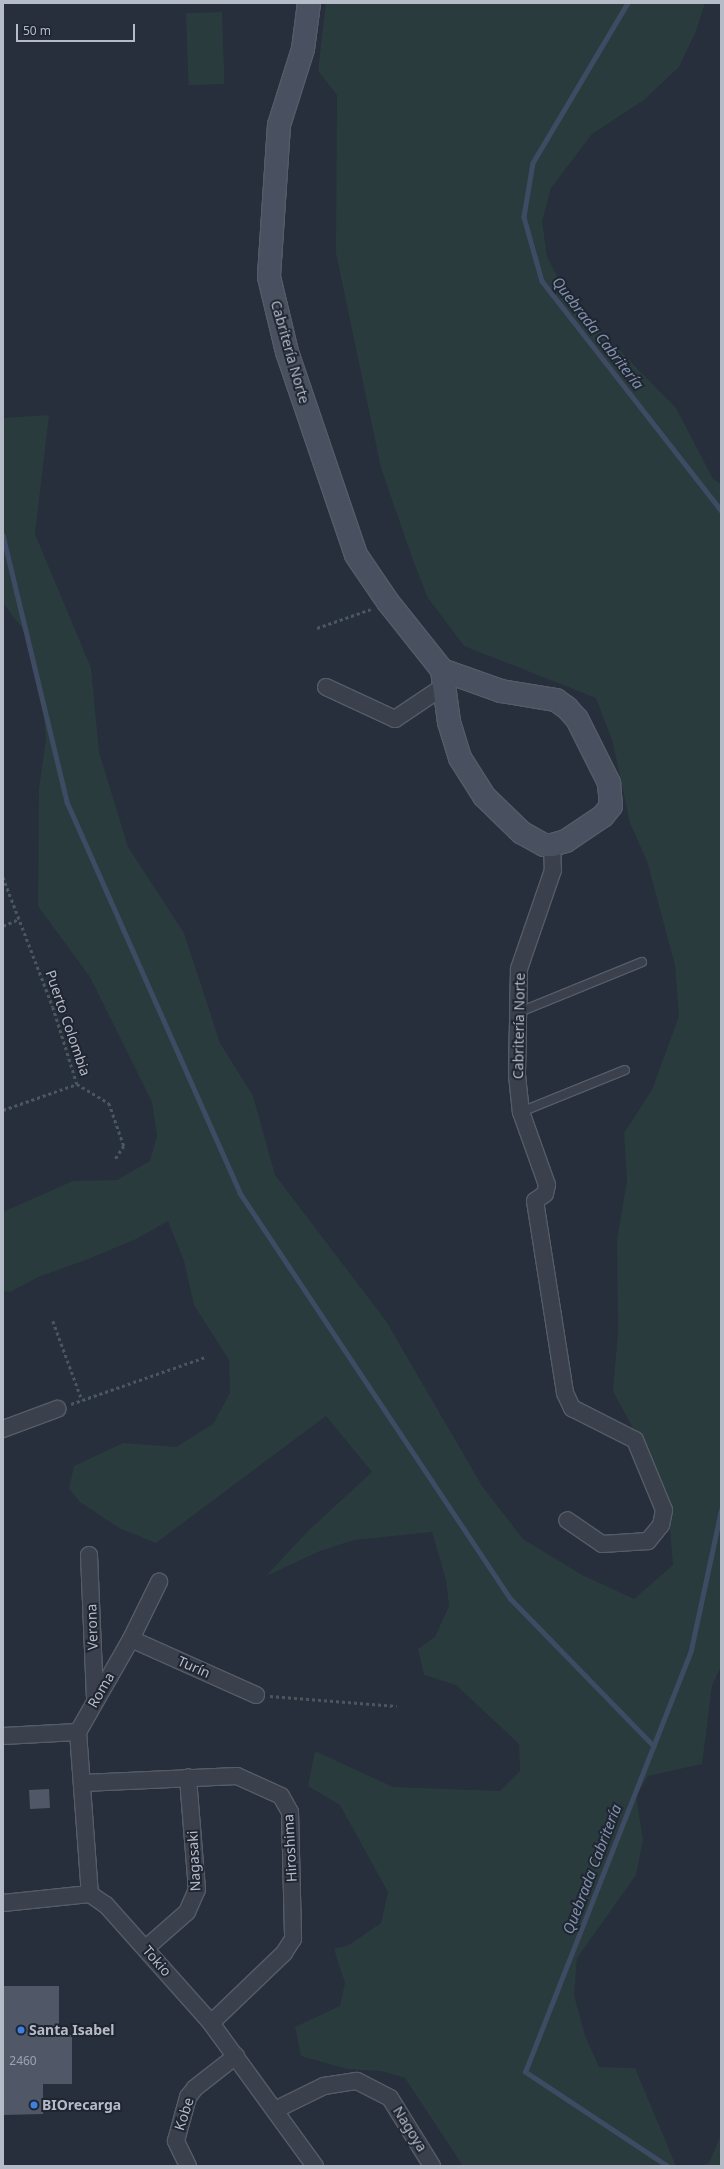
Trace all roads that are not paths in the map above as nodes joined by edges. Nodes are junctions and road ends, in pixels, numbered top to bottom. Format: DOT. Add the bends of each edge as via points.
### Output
graph roads {
  1 [pos="309,3"];
  2 [pos="443,678"];
  3 [pos="326,687"];
  4 [pos="552,845"];
  5 [pos="642,962"];
  6 [pos="517,1013"];
  7 [pos="625,1070"];
  8 [pos="521,1112"];
  9 [pos="57,1409"];
  10 [pos="3,1429"];
  11 [pos="566,1520"];
  12 [pos="89,1555"];
  13 [pos="159,1582"];
  14 [pos="131,1639"];
  15 [pos="256,1695"];
  16 [pos="95,1699"];
  17 [pos="78,1732"];
  18 [pos="3,1736"];
  19 [pos="188,1777"];
  20 [pos="83,1783"];
  21 [pos="90,1894"];
  22 [pos="3,1903"];
  23 [pos="146,1948"];
  24 [pos="211,2023"];
  25 [pos="236,2056"];
  26 [pos="274,2110"];
  27 [pos="188,2166"];
  28 [pos="315,2166"];
  29 [pos="432,2166"];
  1 -- 2 [label="street, Cabritería Norte" via="303,49 279,125 269,277 287,352 356,555"];
  2 -- 3 [label="street" via="395,719"];
  2 -- 4 [label="street, Cabritería Norte" via="460,758 471,778 484,796 522,833 544,845"];
  2 -- 4 [label="street" via="556,700 576,719 609,783 611,806 591,826 566,841"];
  4 -- 6 [label="street, Cabritería Norte" via="553,870 519,969"];
  5 -- 6 [label="lane"];
  6 -- 8 [label="street, Cabritería Norte"];
  7 -- 8 [label="lane"];
  8 -- 11 [label="street, Cabritería Norte" via="546,1185 545,1194 535,1201 565,1394 572,1408 635,1440 664,1510 661,1525 648,1541 602,1544"];
  9 -- 10 [label="street"];
  12 -- 16 [label="street, Verona"];
  13 -- 14 [label="street, Roma"];
  14 -- 15 [label="street, Turín"];
  14 -- 16 [label="street, Roma"];
  16 -- 17 [label="street, Roma"];
  17 -- 18 [label="street"];
  17 -- 20 [label="street"];
  19 -- 20 [label="street, Hiroshima"];
  19 -- 23 [label="street, Nagasaki" via="197,1890 187,1912"];
  19 -- 24 [label="street, Hiroshima" via="237,1776 281,1796 290,1812 293,1938 284,1953"];
  20 -- 21 [label="street"];
  21 -- 22 [label="street"];
  21 -- 23 [label="street, Tokio" via="106,1904"];
  23 -- 24 [label="street, Tokio"];
  24 -- 25 [label="street, Tokio"];
  25 -- 26 [label="street, Tokio"];
  25 -- 27 [label="street, Kobe" via="195,2088 188,2097 176,2140"];
  26 -- 28 [label="street, Tokio"];
  26 -- 29 [label="street, Nagoya" via="324,2086 357,2081 390,2098"];
}
